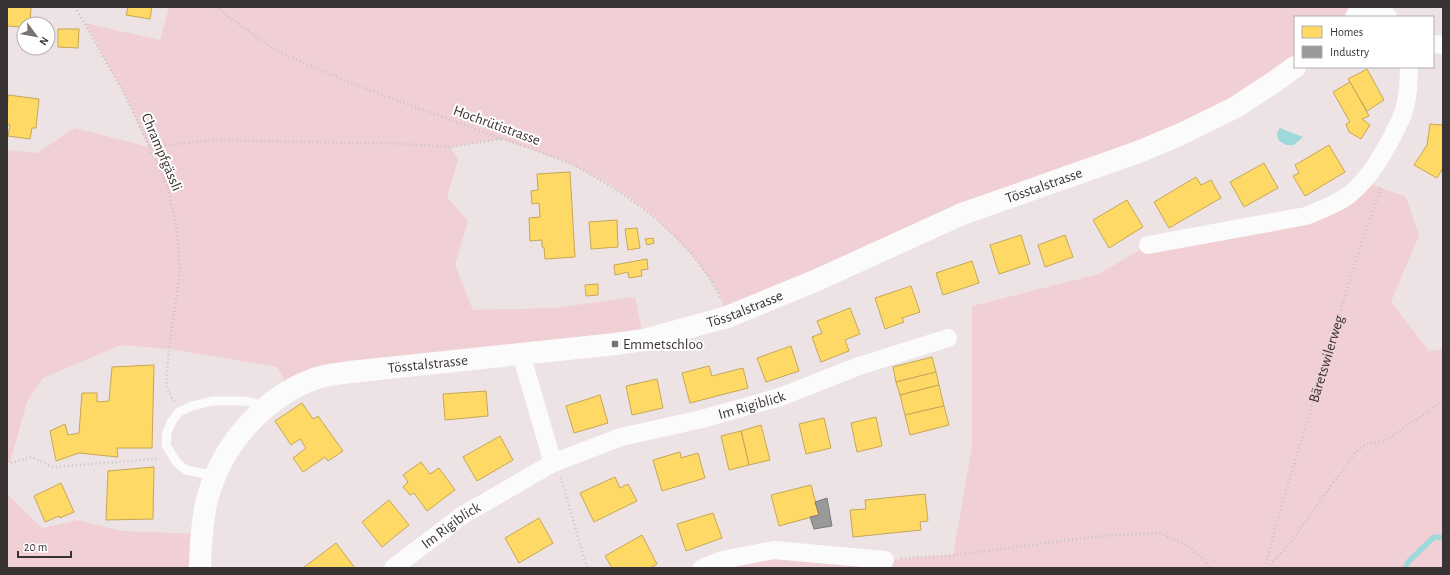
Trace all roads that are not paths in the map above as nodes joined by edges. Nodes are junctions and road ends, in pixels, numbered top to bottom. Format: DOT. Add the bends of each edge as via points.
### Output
graph roads {
  1 [pos="1366,7"];
  2 [pos="1378,7"];
  3 [pos="1357,16"];
  4 [pos="1387,16"];
  5 [pos="1294,68"];
  6 [pos="1409,68"];
  7 [pos="1148,245"];
  8 [pos="948,338"];
  9 [pos="521,354"];
  10 [pos="267,406"];
  11 [pos="553,463"];
  12 [pos="216,474"];
  13 [pos="885,560"];
  14 [pos="200,568"];
  15 [pos="393,568"];
  16 [pos="702,568"];
  1 -- 3 [label="main road"];
  2 -- 4 [label="street"];
  5 -- 9 [label="main road, Tösstalstrasse" via="1236,107 1180,135 962,214 727,317 644,340"];
  6 -- 7 [label="street" via="1409,86 1401,118 1373,170 1348,195 1306,216"];
  8 -- 11 [label="street, Im Rigiblick" via="859,366 780,397 702,419 621,437"];
  9 -- 10 [label="main road, Tösstalstrasse" via="350,372 317,378 290,390"];
  9 -- 11 [label="street"];
  10 -- 12 [label="main road, Tösstalstrasse" via="244,429"];
  10 -- 12 [label="lane" via="244,401 212,401 179,412 172,421 167,432 166,445 177,464 186,470"];
  11 -- 15 [label="street, Im Rigiblick" via="463,515"];
  12 -- 14 [label="main road, Tösstalstrasse" via="201,534"];
  13 -- 16 [label="street" via="774,550 722,560"];
}
